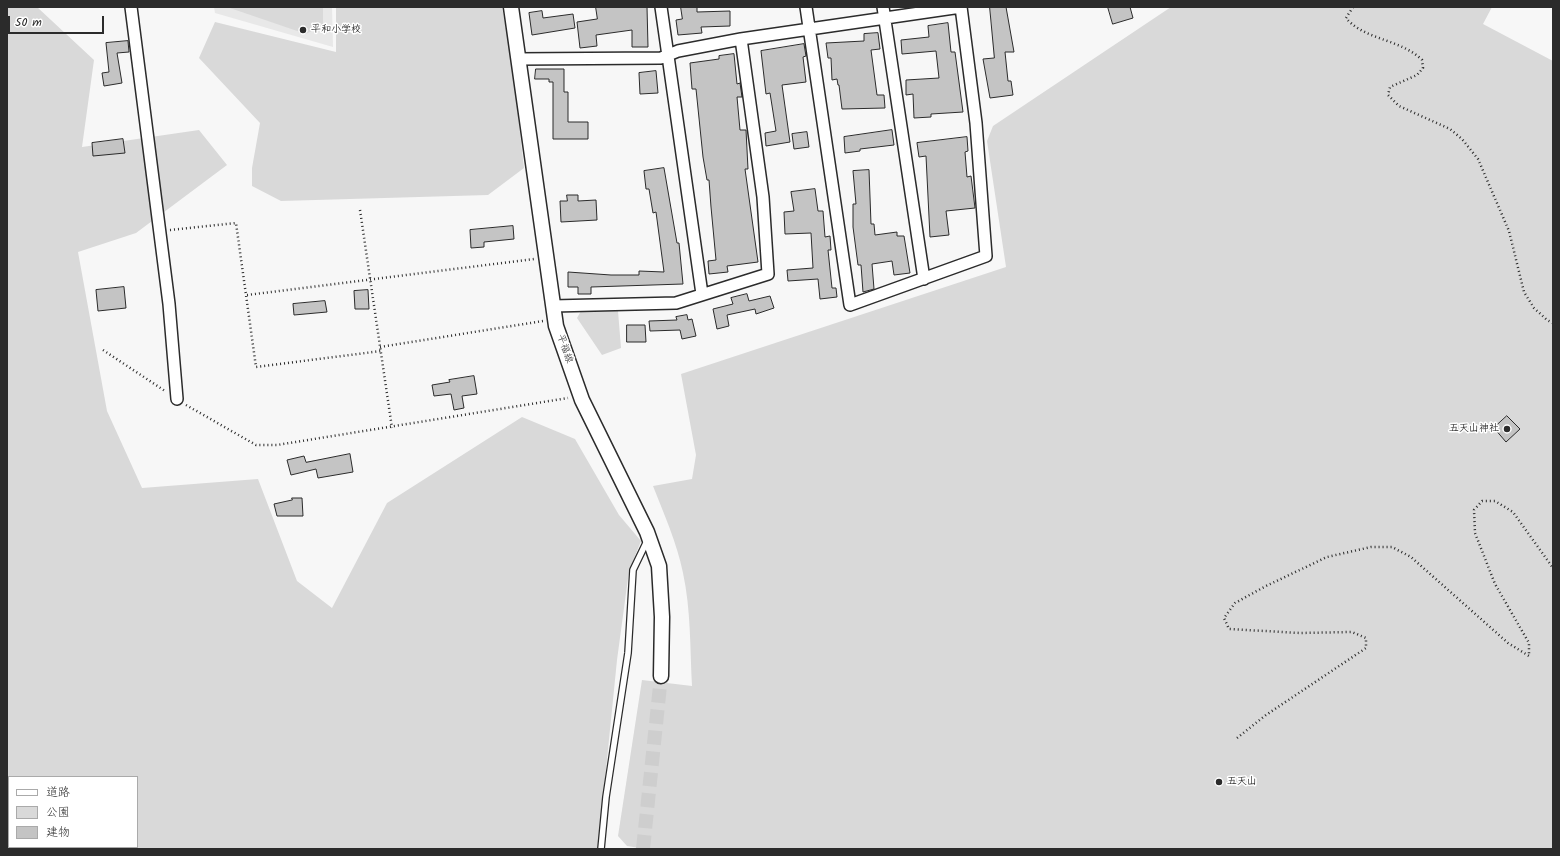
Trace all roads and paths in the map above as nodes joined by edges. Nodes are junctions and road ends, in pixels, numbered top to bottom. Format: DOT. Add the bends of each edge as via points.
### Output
graph roads {
  1 [pos="131,7"];
  2 [pos="511,7"];
  3 [pos="661,7"];
  4 [pos="806,7"];
  5 [pos="961,7"];
  6 [pos="1353,7"];
  7 [pos="884,13"];
  8 [pos="809,30"];
  9 [pos="741,38"];
  10 [pos="668,55"];
  11 [pos="518,58"];
  12 [pos="360,210"];
  13 [pos="160,232"];
  14 [pos="546,257"];
  15 [pos="371,279"];
  16 [pos="924,279"];
  17 [pos="702,294"];
  18 [pos="247,295"];
  19 [pos="554,313"];
  20 [pos="1553,322"];
  21 [pos="380,347"];
  22 [pos="104,350"];
  23 [pos="381,351"];
  24 [pos="580,396"];
  25 [pos="177,400"];
  26 [pos="392,428"];
  27 [pos="649,537"];
  28 [pos="1553,568"];
  29 [pos="661,676"];
  30 [pos="1237,738"];
  31 [pos="601,849"];
  1 -- 13 [label="street"];
  2 -- 11 [label="street, 平福線"];
  3 -- 10 [label="street"];
  4 -- 8 [label="street"];
  5 -- 7 [label="street"];
  5 -- 16 [label="street" via="976,123 986,256"];
  6 -- 20 [label="path" via="1346,18 1353,27 1389,41 1416,54 1422,60 1423,68 1417,75 1390,87 1388,95 1399,106 1450,129 1462,138 1478,159 1509,231 1524,292 1534,308"];
  7 -- 8 [label="street"];
  7 -- 16 [label="street"];
  8 -- 9 [label="street"];
  8 -- 16 [label="street" via="850,305"];
  9 -- 10 [label="street"];
  9 -- 17 [label="street" via="763,197 768,274"];
  10 -- 11 [label="street" via="661,58"];
  10 -- 17 [label="street"];
  11 -- 14 [label="street, 平福線"];
  12 -- 15 [label="path"];
  13 -- 18 [label="path" via="236,223"];
  13 -- 25 [label="street"];
  14 -- 15 [label="path"];
  14 -- 19 [label="street, 平福線"];
  15 -- 18 [label="path"];
  15 -- 21 [label="path"];
  17 -- 19 [label="street" via="676,303"];
  18 -- 23 [label="path" via="256,367"];
  19 -- 21 [label="path"];
  19 -- 24 [label="street, 平福線"];
  21 -- 23 [label="path"];
  22 -- 25 [label="path"];
  23 -- 26 [label="path"];
  24 -- 26 [label="path"];
  24 -- 27 [label="street, 平福線"];
  25 -- 26 [label="path" via="256,445 277,445"];
  27 -- 29 [label="street, 平福線" via="659,566 662,617"];
  27 -- 31 [label="lane" via="633,570 628,653 606,797"];
  28 -- 30 [label="path" via="1514,512 1495,501 1482,501 1474,510 1476,533 1495,584 1529,643 1529,656 1508,643 1412,557 1392,547 1371,547 1327,557 1266,586 1235,604 1224,618 1229,629 1300,633 1352,632 1366,638 1366,648 1266,714"];
}
